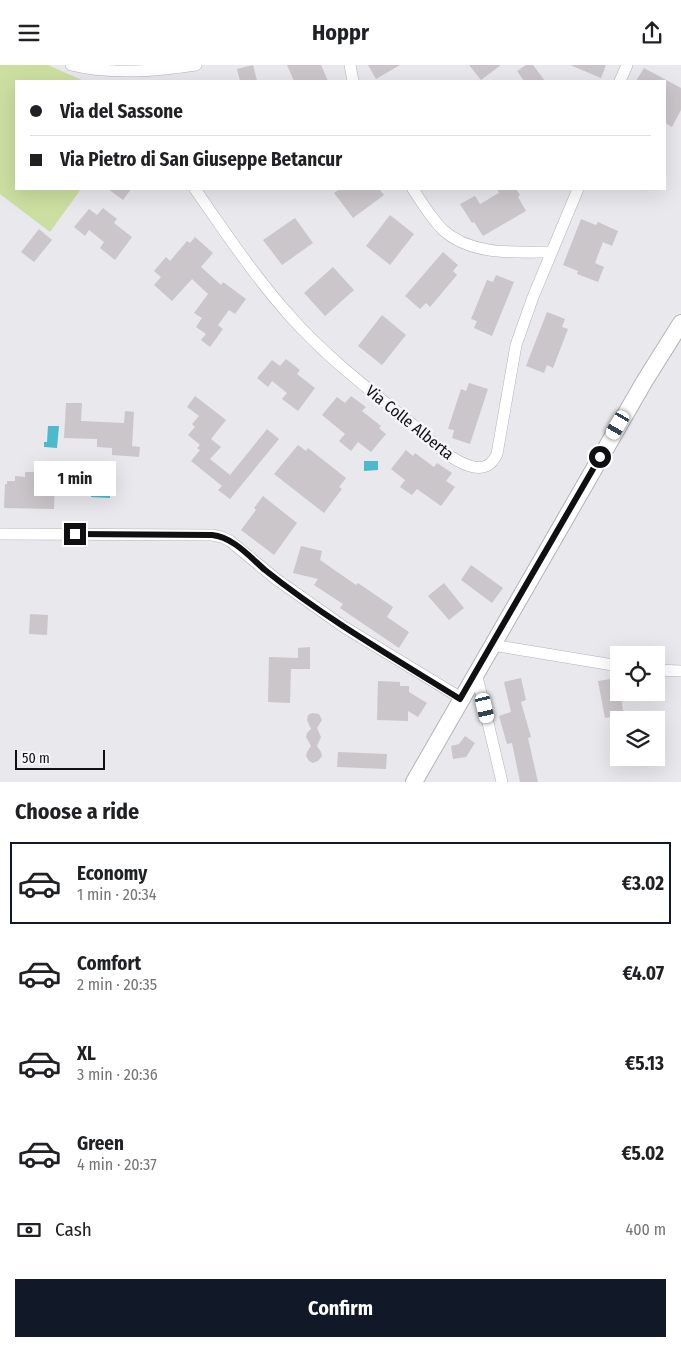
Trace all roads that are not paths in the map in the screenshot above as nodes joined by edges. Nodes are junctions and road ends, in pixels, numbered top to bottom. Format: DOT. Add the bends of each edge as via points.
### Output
graph roads {
  1 [pos="71,65"];
  2 [pos="196,65"];
  3 [pos="350,65"];
  4 [pos="627,65"];
  5 [pos="124,76"];
  6 [pos="353,80"];
  7 [pos="620,80"];
  8 [pos="196,190"];
  9 [pos="414,190"];
  10 [pos="578,190"];
  11 [pos="552,252"];
  12 [pos="681,323"];
  13 [pos="0,534"];
  14 [pos="492,645"];
  15 [pos="610,664"];
  16 [pos="665,670"];
  17 [pos="681,671"];
  18 [pos="476,672"];
  19 [pos="460,699"];
  20 [pos="414,782"];
  21 [pos="502,782"];
  1 -- 5 [label="street"];
  2 -- 5 [label="street"];
  3 -- 6 [label="street"];
  4 -- 7 [label="street"];
  8 -- 11 [label="street, Via Colle Alberta" via="258,277 304,331 442,449 470,466 488,466 498,454 516,345"];
  9 -- 11 [label="street" via="437,223 461,242 501,251"];
  10 -- 11 [label="street"];
  12 -- 14 [label="main road"];
  13 -- 19 [label="street" via="212,535 226,538 276,579 344,627"];
  14 -- 15 [label="street"];
  14 -- 18 [label="main road"];
  16 -- 17 [label="street"];
  18 -- 19 [label="main road"];
  18 -- 21 [label="street"];
  19 -- 20 [label="main road"];
}
